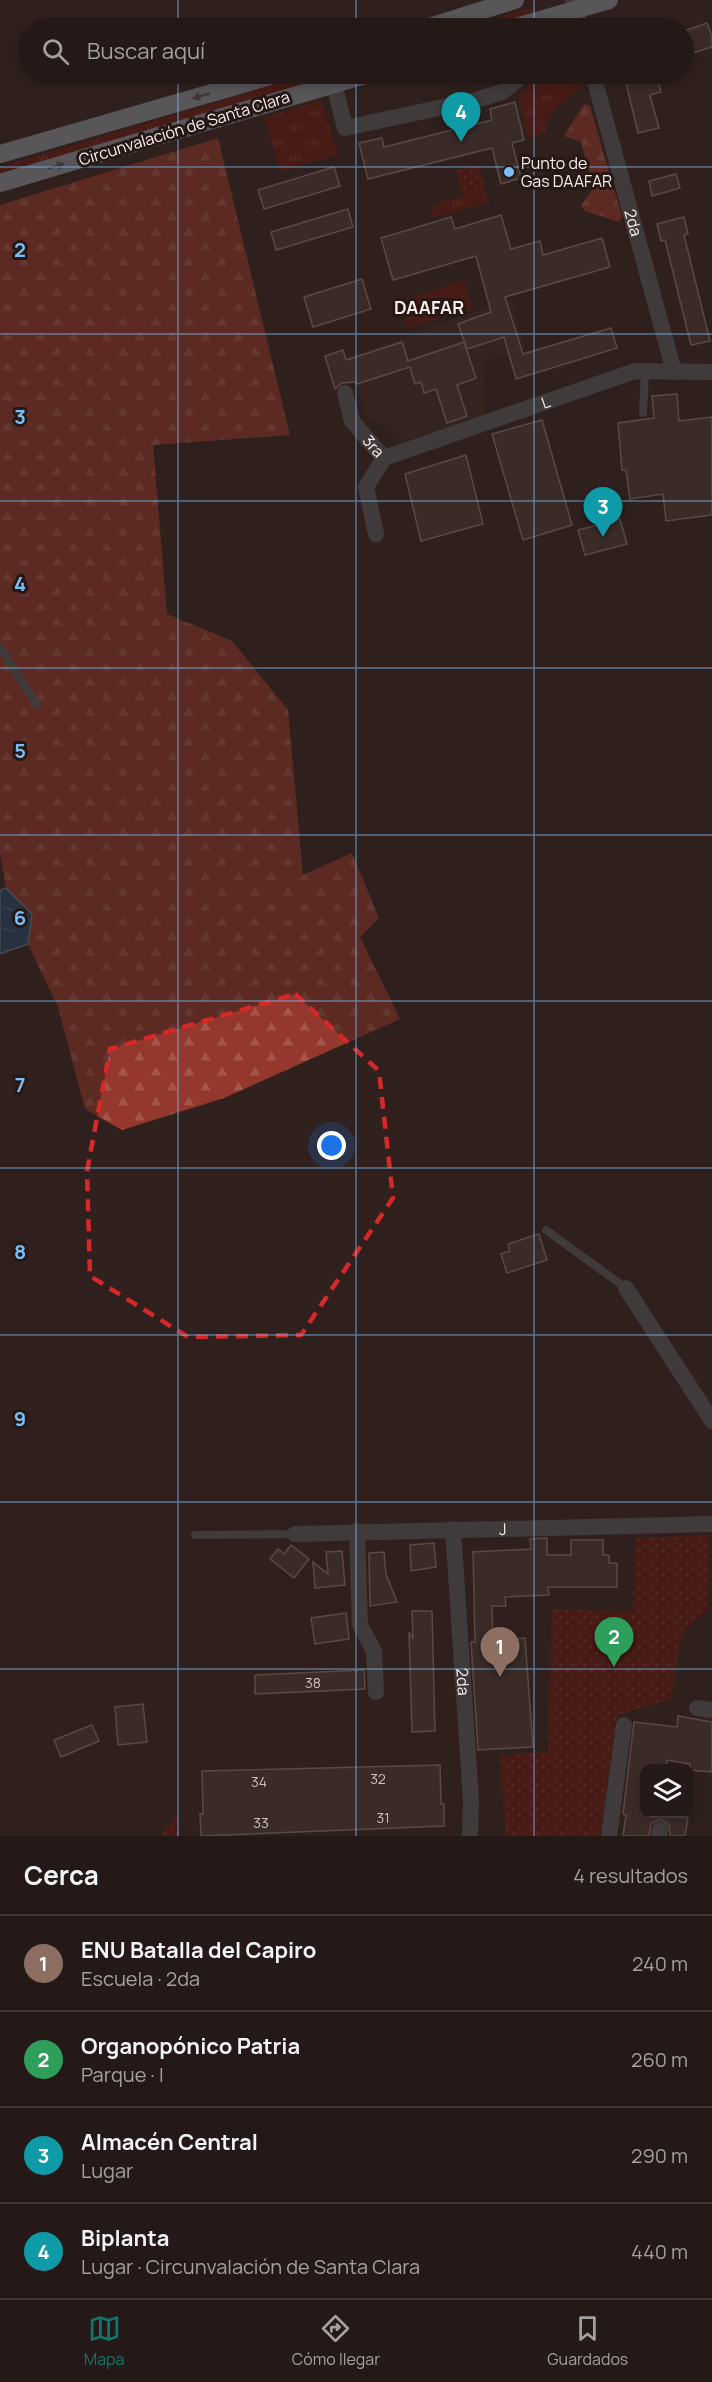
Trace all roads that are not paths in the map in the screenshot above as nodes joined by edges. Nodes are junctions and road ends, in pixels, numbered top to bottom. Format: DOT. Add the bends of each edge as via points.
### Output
graph roads {
  1 [pos="515,0"];
  2 [pos="609,0"];
  3 [pos="574,4"];
  4 [pos="458,18"];
  5 [pos="554,18"];
  6 [pos="242,84"];
  7 [pos="334,84"];
  8 [pos="512,84"];
  9 [pos="596,84"];
  10 [pos="0,154"];
  11 [pos="0,183"];
  12 [pos="645,372"];
  13 [pos="674,372"];
  14 [pos="712,372"];
  15 [pos="345,393"];
  16 [pos="643,413"];
  17 [pos="384,458"];
  18 [pos="376,534"];
  19 [pos="0,647"];
  20 [pos="37,705"];
  21 [pos="546,1230"];
  22 [pos="626,1288"];
  23 [pos="712,1421"];
  24 [pos="712,1524"];
  25 [pos="453,1529"];
  26 [pos="357,1531"];
  27 [pos="295,1534"];
  28 [pos="195,1535"];
  29 [pos="375,1692"];
  30 [pos="624,1725"];
  31 [pos="470,1836"];
  32 [pos="609,1836"];
  1 -- 4 [label="highway"];
  2 -- 3 [label="highway"];
  3 -- 5 [label="highway"];
  6 -- 10 [label="highway, Circunvalación de Santa Clara, one-way"];
  7 -- 8 [label="street" via="345,128 476,100 502,92"];
  11 -- 7 [label="highway, Circunvalación de Santa Clara, one-way"];
  9 -- 13 [label="street, 2da"];
  12 -- 13 [label="street, L"];
  12 -- 16 [label="lane"];
  12 -- 17 [label="street, L" via="635,371"];
  13 -- 14 [label="street, L"];
  15 -- 17 [label="street, 3ra" via="352,421"];
  17 -- 18 [label="street, 3ra" via="366,487"];
  19 -- 20 [label="lane"];
  21 -- 22 [label="lane"];
  22 -- 23 [label="street"];
  24 -- 25 [label="street, J"];
  25 -- 26 [label="street, J"];
  25 -- 31 [label="street, 2da"];
  26 -- 27 [label="street, J"];
  26 -- 29 [label="street" via="360,1625 374,1651"];
  27 -- 28 [label="lane"];
  30 -- 32 [label="street"];
}
